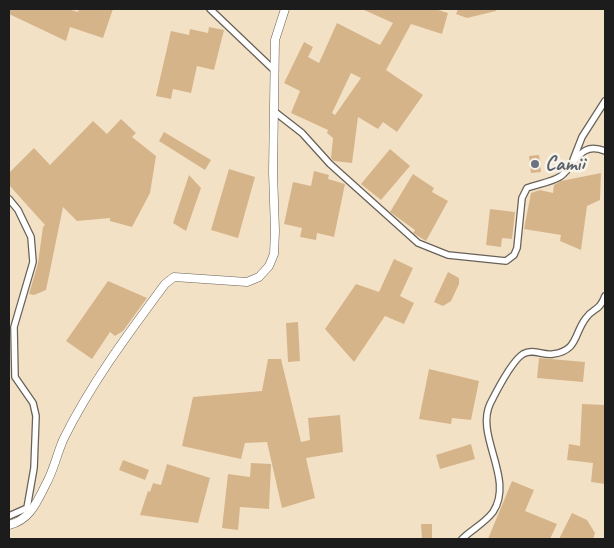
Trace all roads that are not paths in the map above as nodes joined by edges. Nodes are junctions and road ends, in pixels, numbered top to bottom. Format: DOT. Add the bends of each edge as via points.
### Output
graph roads {
  1 [pos="210,9"];
  2 [pos="285,9"];
  3 [pos="274,71"];
  4 [pos="605,101"];
  5 [pos="275,112"];
  6 [pos="605,151"];
  7 [pos="573,162"];
  8 [pos="9,199"];
  9 [pos="605,296"];
  10 [pos="9,516"];
  11 [pos="9,525"];
  12 [pos="462,539"];
  1 -- 3 [label="street"];
  2 -- 3 [label="street" via="275,40"];
  3 -- 5 [label="street"];
  4 -- 7 [label="street" via="582,137"];
  5 -- 7 [label="street" via="302,133 330,164 418,243 448,255 506,261 517,248 522,198 527,188 561,176"];
  5 -- 11 [label="street" via="275,231 274,254 269,266 259,277 247,282 174,277 165,284 104,367 63,440 49,480 31,512"];
  6 -- 7 [label="street" via="591,148"];
  8 -- 10 [label="street" via="31,237 33,262 14,327 15,377 33,403 36,416 34,468 27,508"];
  9 -- 12 [label="street" via="601,306 586,318 574,344 564,352 551,355 534,351 524,353 489,406 487,428 496,463 498,501 492,512"];
}
